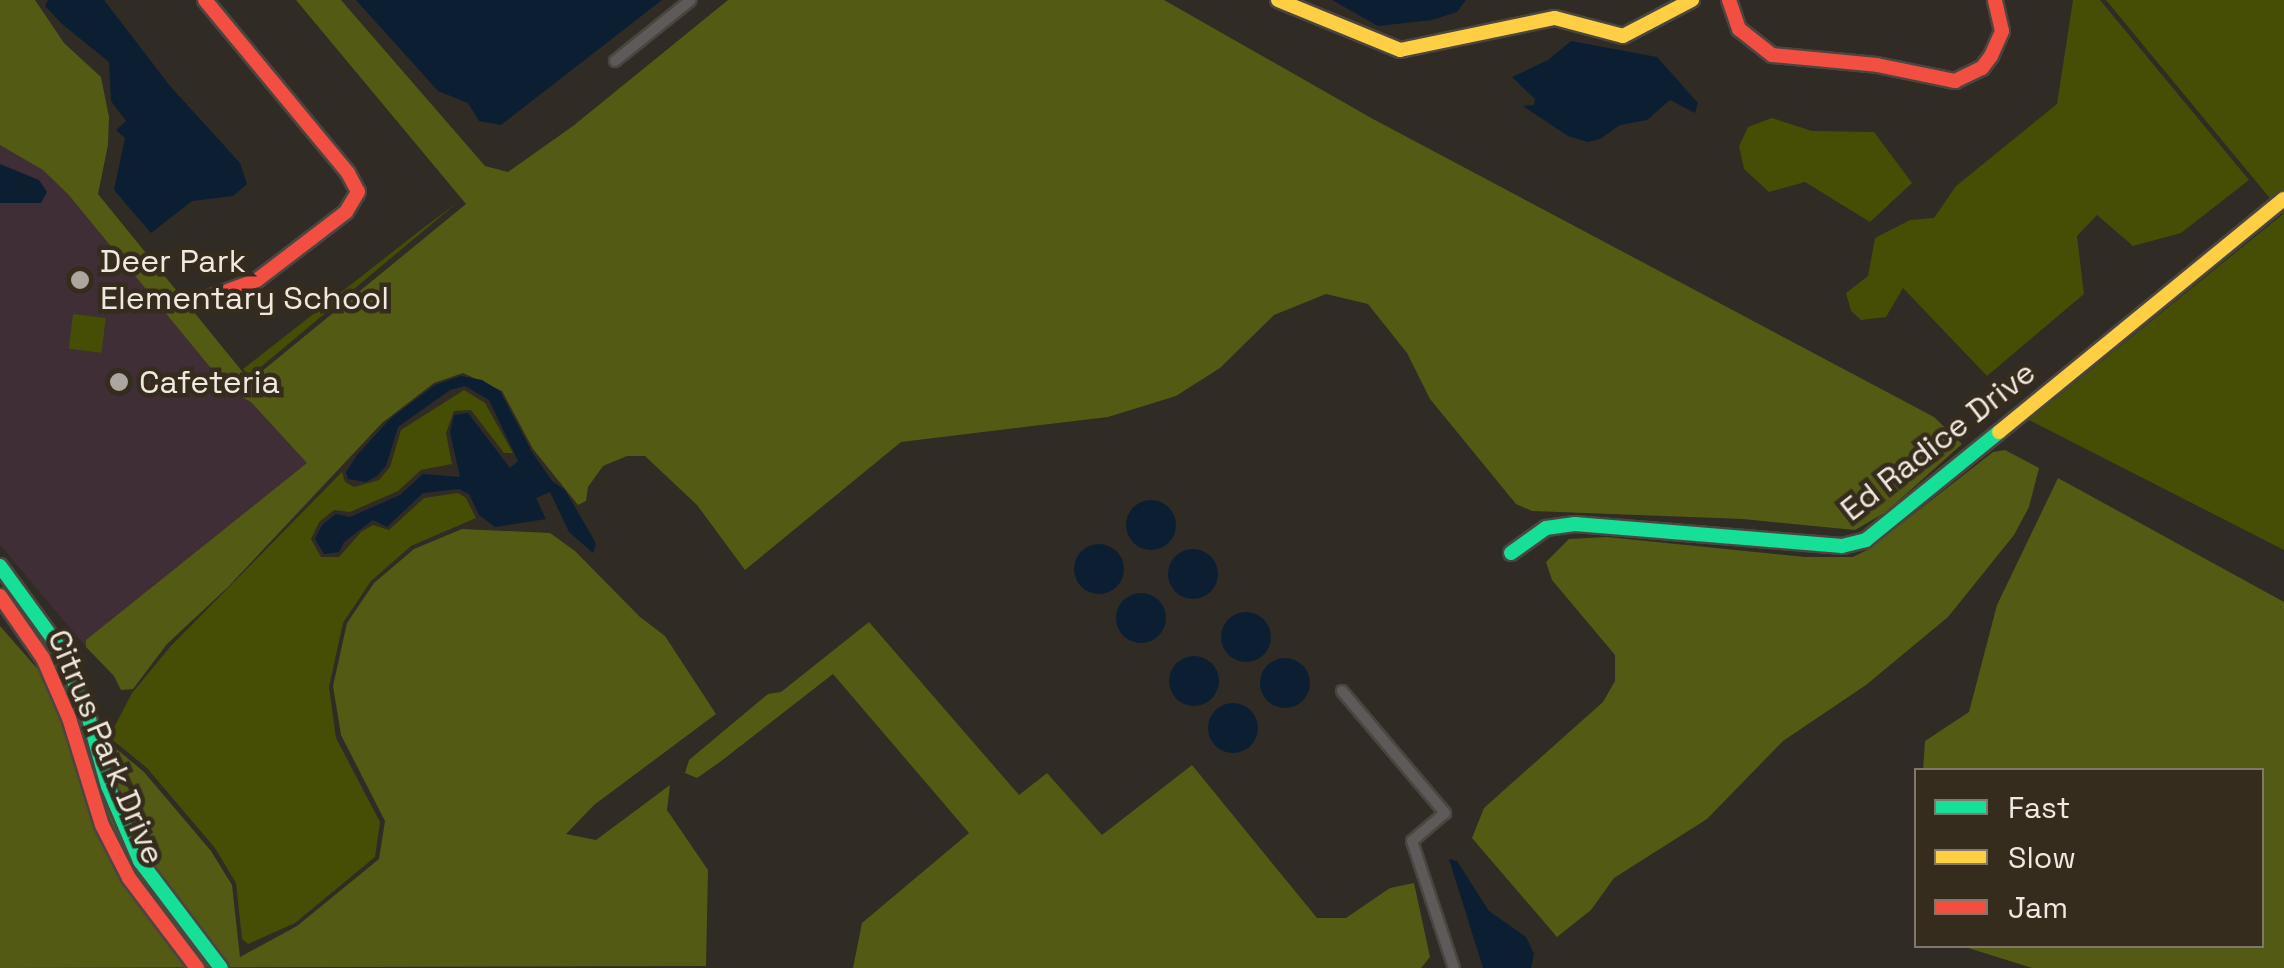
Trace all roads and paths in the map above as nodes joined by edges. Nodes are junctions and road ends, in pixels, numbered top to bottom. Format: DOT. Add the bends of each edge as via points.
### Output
graph roads {
  1 [pos="205,0"];
  2 [pos="692,0"];
  3 [pos="1278,0"];
  4 [pos="1692,0"];
  5 [pos="1728,0"];
  6 [pos="1996,0"];
  7 [pos="616,62"];
  8 [pos="2284,199"];
  9 [pos="212,298"];
  10 [pos="1510,554"];
  11 [pos="0,566"];
  12 [pos="0,596"];
  13 [pos="1342,691"];
  14 [pos="197,968"];
  15 [pos="221,968"];
  16 [pos="1454,968"];
  1 -- 9 [label="street" via="358,192 346,212 257,280"];
  2 -- 7 [label="street"];
  3 -- 4 [label="street" via="1400,50 1555,18 1624,36"];
  5 -- 6 [label="street" via="1739,30 1772,55 1942,80 1967,77 1991,56 2002,32"];
  8 -- 10 [label="street, Ed Radice Drive" via="1866,540 1842,546 1574,524 1546,528"];
  11 -- 15 [label="street, Citrus Park Drive" via="60,650 140,861"];
  12 -- 14 [label="street, Citrus Park Drive" via="44,658 102,825 129,878"];
  13 -- 16 [label="street" via="1445,813 1412,842"];
}
